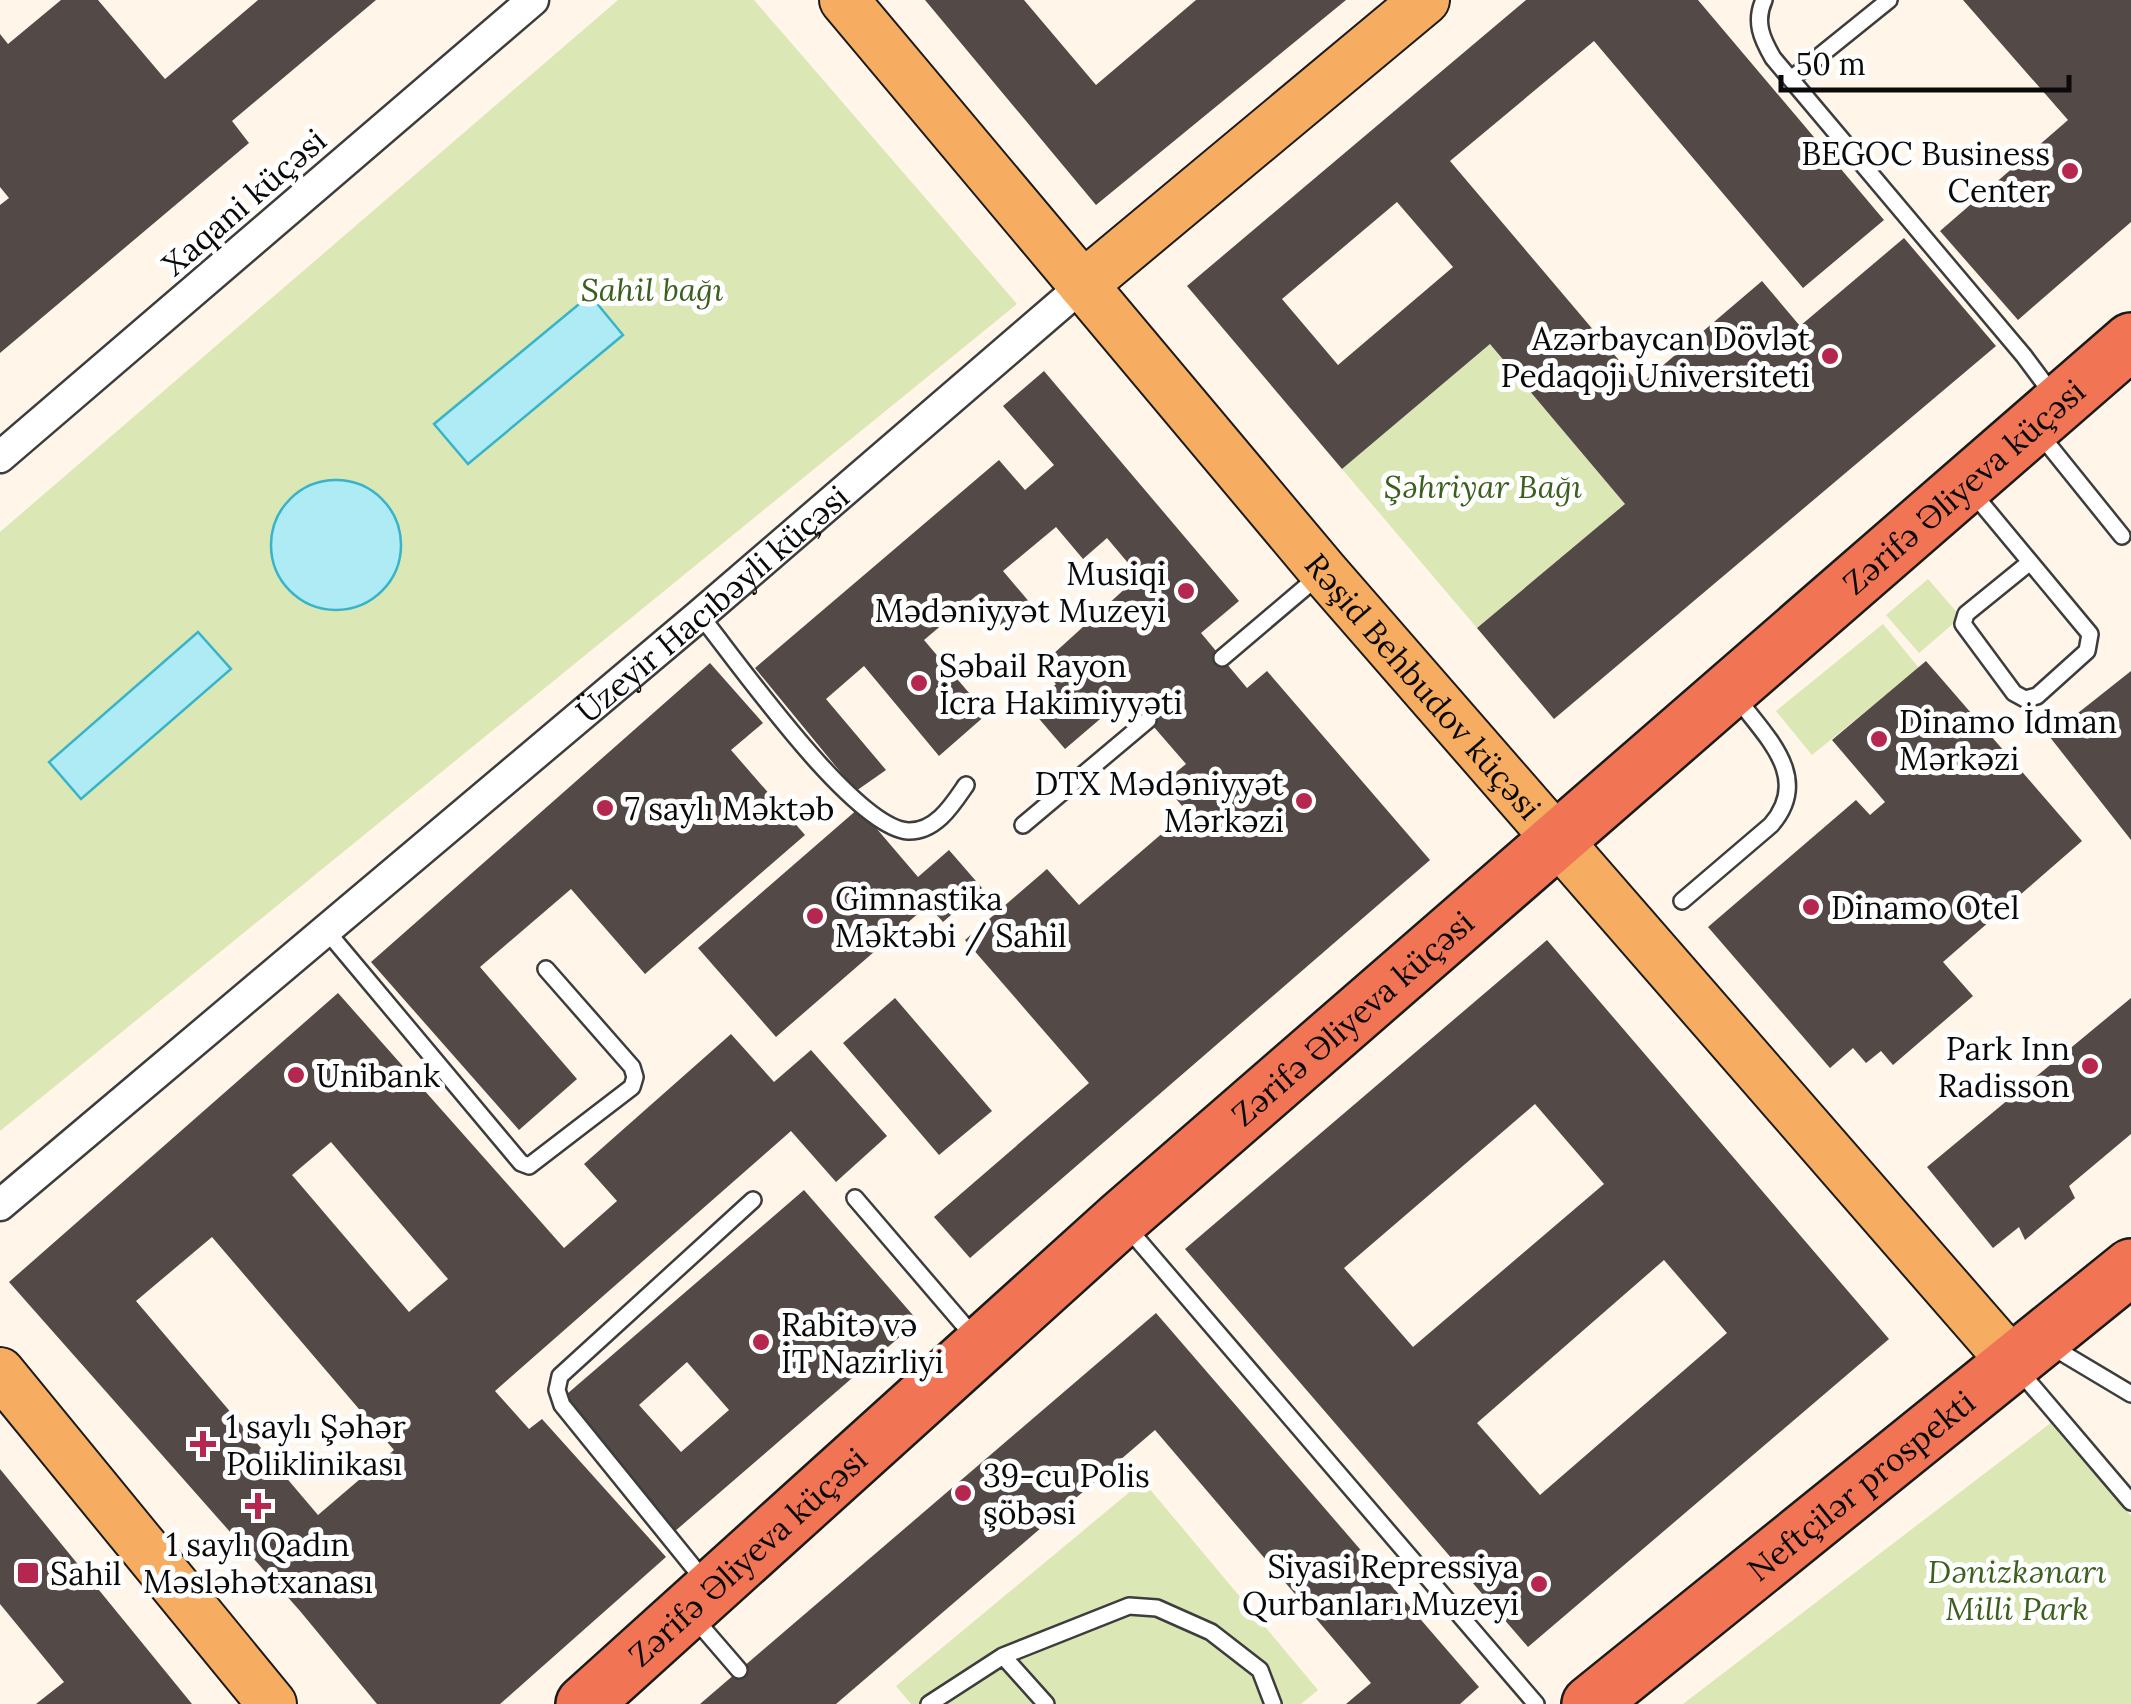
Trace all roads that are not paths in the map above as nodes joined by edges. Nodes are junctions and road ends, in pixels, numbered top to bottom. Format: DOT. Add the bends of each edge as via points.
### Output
graph roads {
  1 [pos="534,0"];
  2 [pos="844,0"];
  3 [pos="1425,0"];
  4 [pos="1764,0"];
  5 [pos="1890,0"];
  6 [pos="1791,79"];
  7 [pos="1084,285"];
  8 [pos="2131,341"];
  9 [pos="2046,414"];
  10 [pos="0,457"];
  11 [pos="1966,485"];
  12 [pos="2122,536"];
  13 [pos="2030,562"];
  14 [pos="1324,572"];
  15 [pos="700,615"];
  16 [pos="1222,658"];
  17 [pos="1729,688"];
  18 [pos="1148,720"];
  19 [pos="966,785"];
  20 [pos="1023,825"];
  21 [pos="1556,839"];
  22 [pos="1682,901"];
  23 [pos="325,929"];
  24 [pos="546,969"];
  25 [pos="855,1198"];
  26 [pos="753,1200"];
  27 [pos="0,1204"];
  28 [pos="1120,1220"];
  29 [pos="2131,1267"];
  30 [pos="981,1345"];
  31 [pos="2027,1351"];
  32 [pos="0,1372"];
  33 [pos="2131,1394"];
  34 [pos="2131,1502"];
  35 [pos="701,1601"];
  36 [pos="1003,1656"];
  37 [pos="739,1670"];
  38 [pos="272,1704"];
  39 [pos="584,1704"];
  40 [pos="929,1704"];
  41 [pos="1046,1704"];
  42 [pos="1273,1704"];
  43 [pos="1536,1704"];
  44 [pos="1590,1704"];
  1 -- 10 [label="street, Xaqani küçəsi"];
  2 -- 7 [label="main road, Rəşid Behbudov küçəsi"];
  3 -- 7 [label="main road, Üzeyir Hacıbəyli küçəsi"];
  4 -- 6 [label="lane" via="1759,34"];
  5 -- 6 [label="lane"];
  6 -- 9 [label="lane" via="2024,356"];
  7 -- 14 [label="main road, Rəşid Behbudov küçəsi"];
  7 -- 15 [label="street, Üzeyir Hacıbəyli küçəsi"];
  8 -- 9 [label="highway, Zərifə Əliyeva küçəsi"];
  9 -- 11 [label="highway, Zərifə Əliyeva küçəsi"];
  9 -- 12 [label="lane"];
  11 -- 13 [label="lane"];
  11 -- 17 [label="highway, Zərifə Əliyeva küçəsi"];
  13 -- 13 [label="lane" via="2091,640 2037,696 2025,699 1963,624 1966,614"];
  14 -- 16 [label="lane"];
  14 -- 21 [label="main road, Rəşid Behbudov küçəsi"];
  15 -- 19 [label="lane" via="826,771 878,820 922,830 948,812"];
  15 -- 23 [label="street, Üzeyir Hacıbəyli küçəsi"];
  17 -- 21 [label="highway, Zərifə Əliyeva küçəsi"];
  17 -- 22 [label="lane" via="1780,756 1790,795 1771,825"];
  18 -- 20 [label="lane"];
  21 -- 28 [label="highway, Zərifə Əliyeva küçəsi"];
  21 -- 31 [label="main road, Rəşid Behbudov küçəsi"];
  23 -- 24 [label="lane" via="529,1166 632,1087 635,1078"];
  23 -- 27 [label="street, Üzeyir Hacıbəyli küçəsi"];
  25 -- 30 [label="lane"];
  26 -- 35 [label="lane" via="560,1376 557,1390"];
  28 -- 30 [label="highway, Zərifə Əliyeva küçəsi"];
  28 -- 43 [label="lane"];
  29 -- 31 [label="highway, Neftçilər prospekti"];
  30 -- 35 [label="highway, Zərifə Əliyeva küçəsi"];
  31 -- 33 [label="lane"];
  31 -- 34 [label="lane"];
  31 -- 44 [label="highway, Neftçilər prospekti"];
  32 -- 38 [label="main road"];
  35 -- 37 [label="lane"];
  35 -- 39 [label="highway, Zərifə Əliyeva küçəsi"];
  36 -- 40 [label="lane"];
  36 -- 41 [label="lane"];
  36 -- 42 [label="lane" via="1129,1606 1158,1608 1211,1632 1260,1670"];
}
